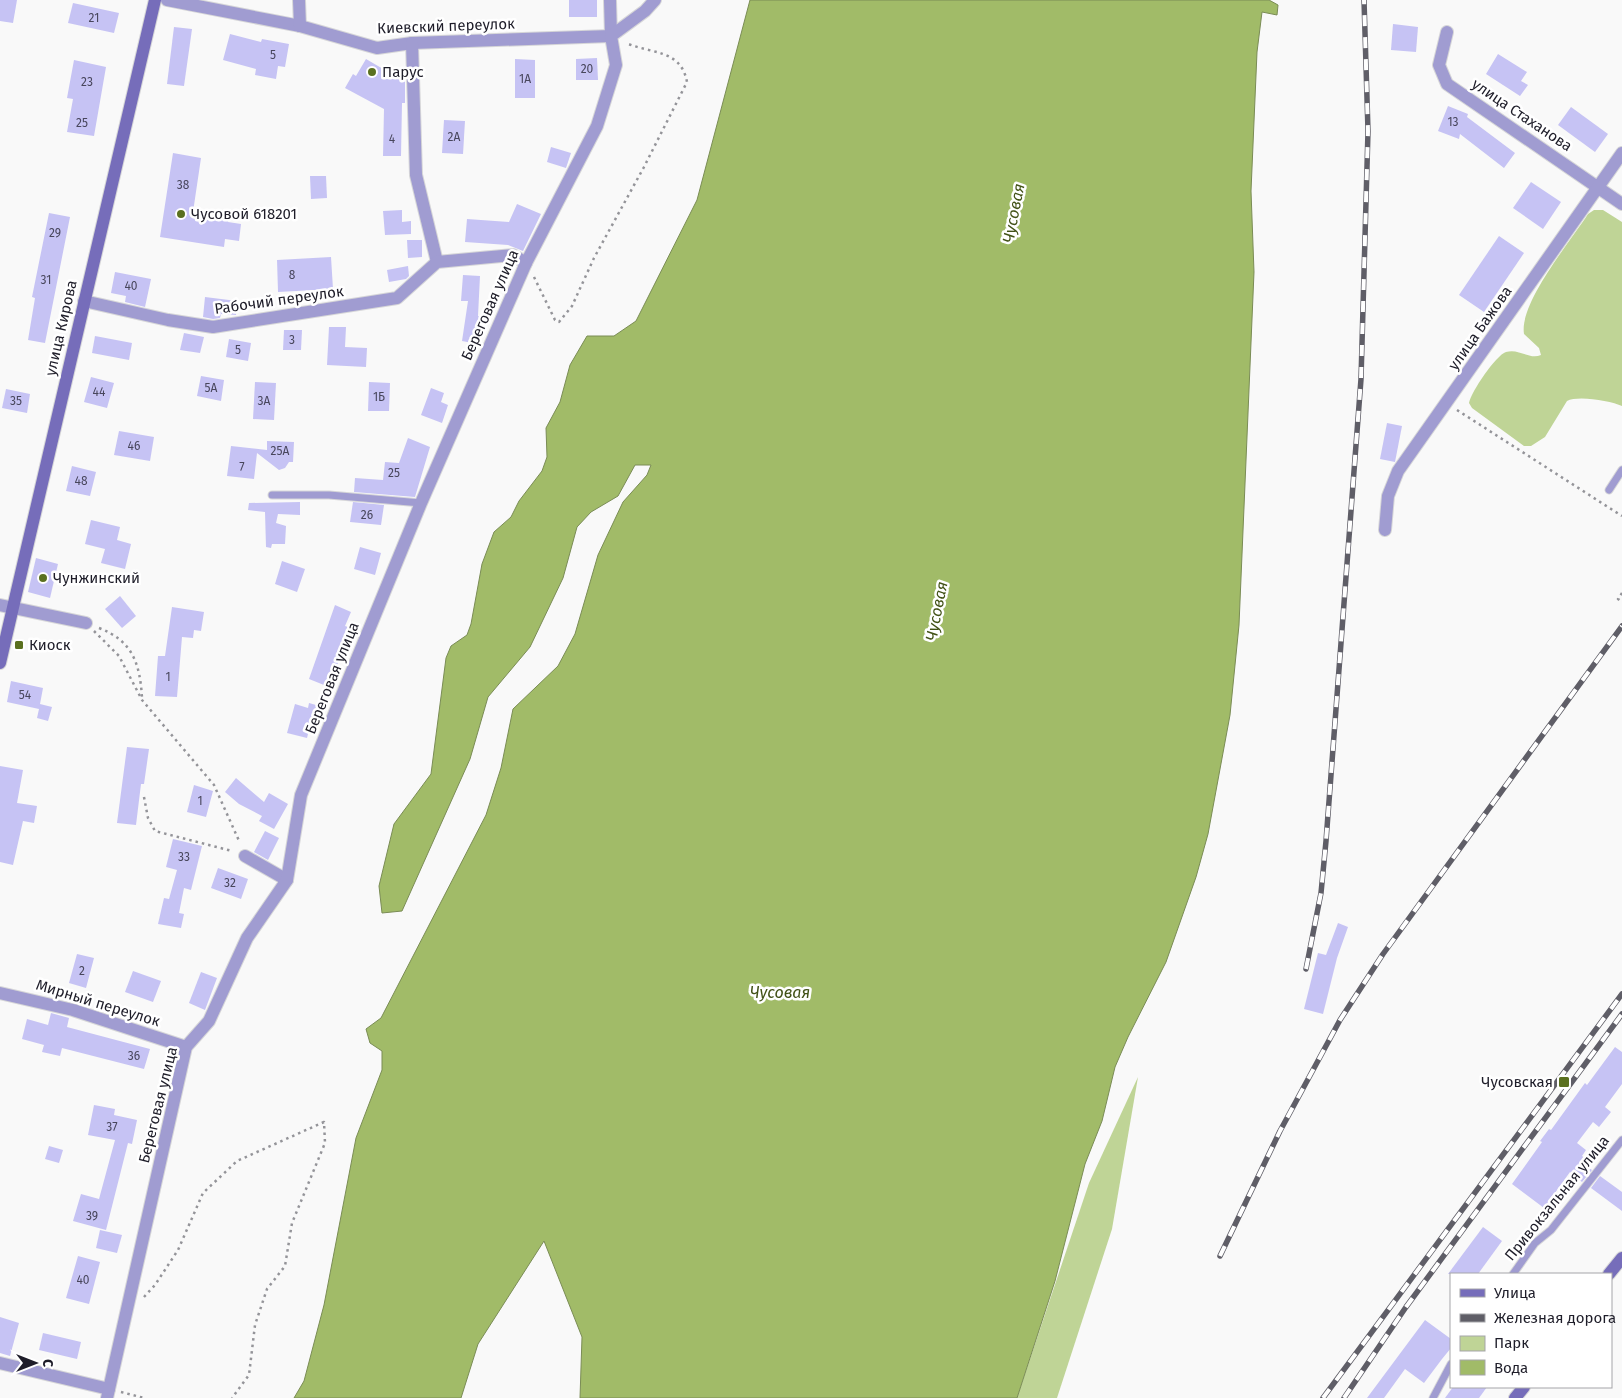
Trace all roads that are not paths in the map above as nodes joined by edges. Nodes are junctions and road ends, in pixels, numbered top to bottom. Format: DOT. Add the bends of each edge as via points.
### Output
graph roads {
  1 [pos="155,0"];
  2 [pos="167,0"];
  3 [pos="299,0"];
  4 [pos="610,0"];
  5 [pos="655,0"];
  6 [pos="300,26"];
  7 [pos="1446,32"];
  8 [pos="611,36"];
  9 [pos="412,43"];
  10 [pos="1622,153"];
  11 [pos="1598,186"];
  12 [pos="1622,204"];
  13 [pos="437,262"];
  14 [pos="526,263"];
  15 [pos="84,301"];
  16 [pos="1622,470"];
  17 [pos="1609,490"];
  18 [pos="272,495"];
  19 [pos="421,503"];
  20 [pos="1385,530"];
  21 [pos="0,605"];
  22 [pos="14,607"];
  23 [pos="86,623"];
  24 [pos="0,663"];
  25 [pos="245,856"];
  26 [pos="287,880"];
  27 [pos="0,993"];
  28 [pos="186,1048"];
  29 [pos="1622,1140"];
  30 [pos="1622,1258"];
  31 [pos="1514,1273"];
  32 [pos="1610,1273"];
  33 [pos="0,1363"];
  34 [pos="1450,1366"];
  35 [pos="1523,1388"];
  36 [pos="108,1393"];
  37 [pos="1433,1398"];
  38 [pos="1515,1398"];
  1 -- 15 [label="street, улица Кирова"];
  2 -- 6 [label="street, Киевский переулок"];
  3 -- 6 [label="street"];
  4 -- 8 [label="street, Береговая улица"];
  5 -- 8 [label="street" via="646,11"];
  6 -- 9 [label="street, Киевский переулок" via="377,48"];
  7 -- 11 [label="street, улица Стаханова" via="1439,65 1447,84"];
  8 -- 9 [label="street, Киевский переулок"];
  8 -- 14 [label="street, Береговая улица" via="616,65 597,126"];
  9 -- 13 [label="street" via="416,175"];
  10 -- 11 [label="street, улица Бажова"];
  11 -- 12 [label="street, улица Стаханова"];
  11 -- 20 [label="street, улица Бажова" via="1398,472 1388,496"];
  13 -- 14 [label="street" via="513,255"];
  13 -- 15 [label="street, Рабочий переулок" via="397,298 213,327"];
  14 -- 19 [label="street, Береговая улица"];
  15 -- 22 [label="street, улица Кирова"];
  16 -- 17 [label="lane"];
  18 -- 19 [label="lane" via="329,494"];
  19 -- 26 [label="street, Береговая улица" via="301,795"];
  21 -- 22 [label="street"];
  22 -- 23 [label="street"];
  22 -- 24 [label="street, улица Кирова"];
  25 -- 26 [label="street"];
  26 -- 28 [label="street, Береговая улица" via="247,938 209,1021"];
  27 -- 28 [label="street, Мирный переулок" via="73,1010"];
  28 -- 36 [label="street, Береговая улица"];
  29 -- 31 [label="lane, Привокзальная улица"];
  30 -- 32 [label="street"];
  33 -- 36 [label="street"];
  34 -- 37 [label="lane"];
  35 -- 38 [label="street"];
}
